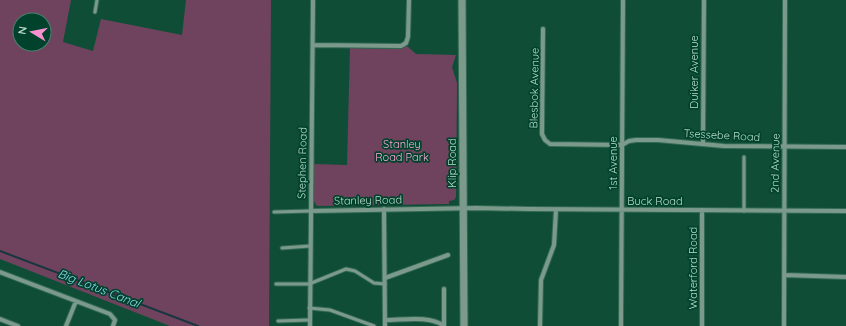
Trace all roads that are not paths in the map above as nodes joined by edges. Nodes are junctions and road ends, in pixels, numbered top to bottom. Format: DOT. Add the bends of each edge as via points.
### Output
graph roads {
  1 [pos="97,0"];
  2 [pos="313,0"];
  3 [pos="409,0"];
  4 [pos="462,0"];
  5 [pos="623,0"];
  6 [pos="704,0"];
  7 [pos="785,0"];
  8 [pos="95,12"];
  9 [pos="544,29"];
  10 [pos="313,45"];
  11 [pos="622,144"];
  12 [pos="703,144"];
  13 [pos="784,146"];
  14 [pos="846,147"];
  15 [pos="744,157"];
  16 [pos="464,208"];
  17 [pos="384,209"];
  18 [pos="556,210"];
  19 [pos="622,210"];
  20 [pos="702,210"];
  21 [pos="310,211"];
  22 [pos="744,211"];
  23 [pos="784,211"];
  24 [pos="274,212"];
  25 [pos="846,212"];
  26 [pos="310,246"];
  27 [pos="282,248"];
  28 [pos="448,255"];
  29 [pos="0,272"];
  30 [pos="784,275"];
  31 [pos="846,277"];
  32 [pos="385,278"];
  33 [pos="276,284"];
  34 [pos="310,284"];
  35 [pos="385,284"];
  36 [pos="444,289"];
  37 [pos="76,301"];
  38 [pos="309,308"];
  39 [pos="0,319"];
  40 [pos="309,320"];
  41 [pos="385,320"];
  42 [pos="278,321"];
  43 [pos="18,326"];
  44 [pos="66,326"];
  45 [pos="113,326"];
  46 [pos="310,326"];
  47 [pos="374,326"];
  48 [pos="385,326"];
  49 [pos="444,326"];
  50 [pos="464,326"];
  51 [pos="540,326"];
  52 [pos="621,326"];
  53 [pos="702,326"];
  54 [pos="784,326"];
  1 -- 8 [label="lane"];
  2 -- 10 [label="street, Stephen Road"];
  3 -- 10 [label="street" via="408,37 406,43 401,46"];
  4 -- 16 [label="street, Klip Road"];
  5 -- 11 [label="street, 1st Avenue"];
  6 -- 12 [label="street, Duiker Avenue"];
  7 -- 13 [label="street, 2nd Avenue"];
  9 -- 11 [label="street, Blesbok Avenue" via="543,137 553,144"];
  10 -- 21 [label="street, Stephen Road"];
  11 -- 12 [label="street, Tsessebe Road" via="629,140"];
  11 -- 19 [label="street, 1st Avenue"];
  12 -- 13 [label="street, Tsessebe Road"];
  13 -- 14 [label="street, Tsessebe Road"];
  13 -- 23 [label="street, 2nd Avenue"];
  15 -- 22 [label="lane"];
  16 -- 17 [label="street, Stanley Road"];
  16 -- 18 [label="street, Buck Road"];
  16 -- 50 [label="street, Klip Road"];
  17 -- 21 [label="street, Stanley Road"];
  17 -- 32 [label="street"];
  18 -- 19 [label="street, Buck Road"];
  18 -- 51 [label="street" via="554,245 541,280"];
  19 -- 20 [label="street, Buck Road"];
  19 -- 52 [label="street, 1st Avenue"];
  20 -- 22 [label="street, Buck Road"];
  20 -- 53 [label="street, Waterford Road"];
  21 -- 24 [label="lane, Stanley Road"];
  21 -- 26 [label="street, Stephen Road"];
  22 -- 23 [label="street, Buck Road"];
  23 -- 25 [label="street, Buck Road"];
  23 -- 30 [label="street, 2nd Avenue"];
  26 -- 27 [label="lane"];
  26 -- 34 [label="street, Stephen Road"];
  28 -- 32 [label="street"];
  29 -- 37 [label="street"];
  30 -- 31 [label="street"];
  30 -- 54 [label="street, 2nd Avenue"];
  32 -- 35 [label="street"];
  33 -- 34 [label="lane"];
  34 -- 35 [label="lane" via="346,269 355,271 374,283"];
  34 -- 38 [label="street, Stephen Road"];
  35 -- 41 [label="street"];
  36 -- 49 [label="street"];
  37 -- 44 [label="street"];
  37 -- 45 [label="street" via="112,316"];
  38 -- 40 [label="street, Stephen Road"];
  38 -- 47 [label="lane" via="330,310"];
  39 -- 43 [label="street"];
  40 -- 42 [label="lane"];
  40 -- 46 [label="street, Stephen Road"];
  41 -- 48 [label="street"];
  41 -- 49 [label="street" via="421,319"];
}
